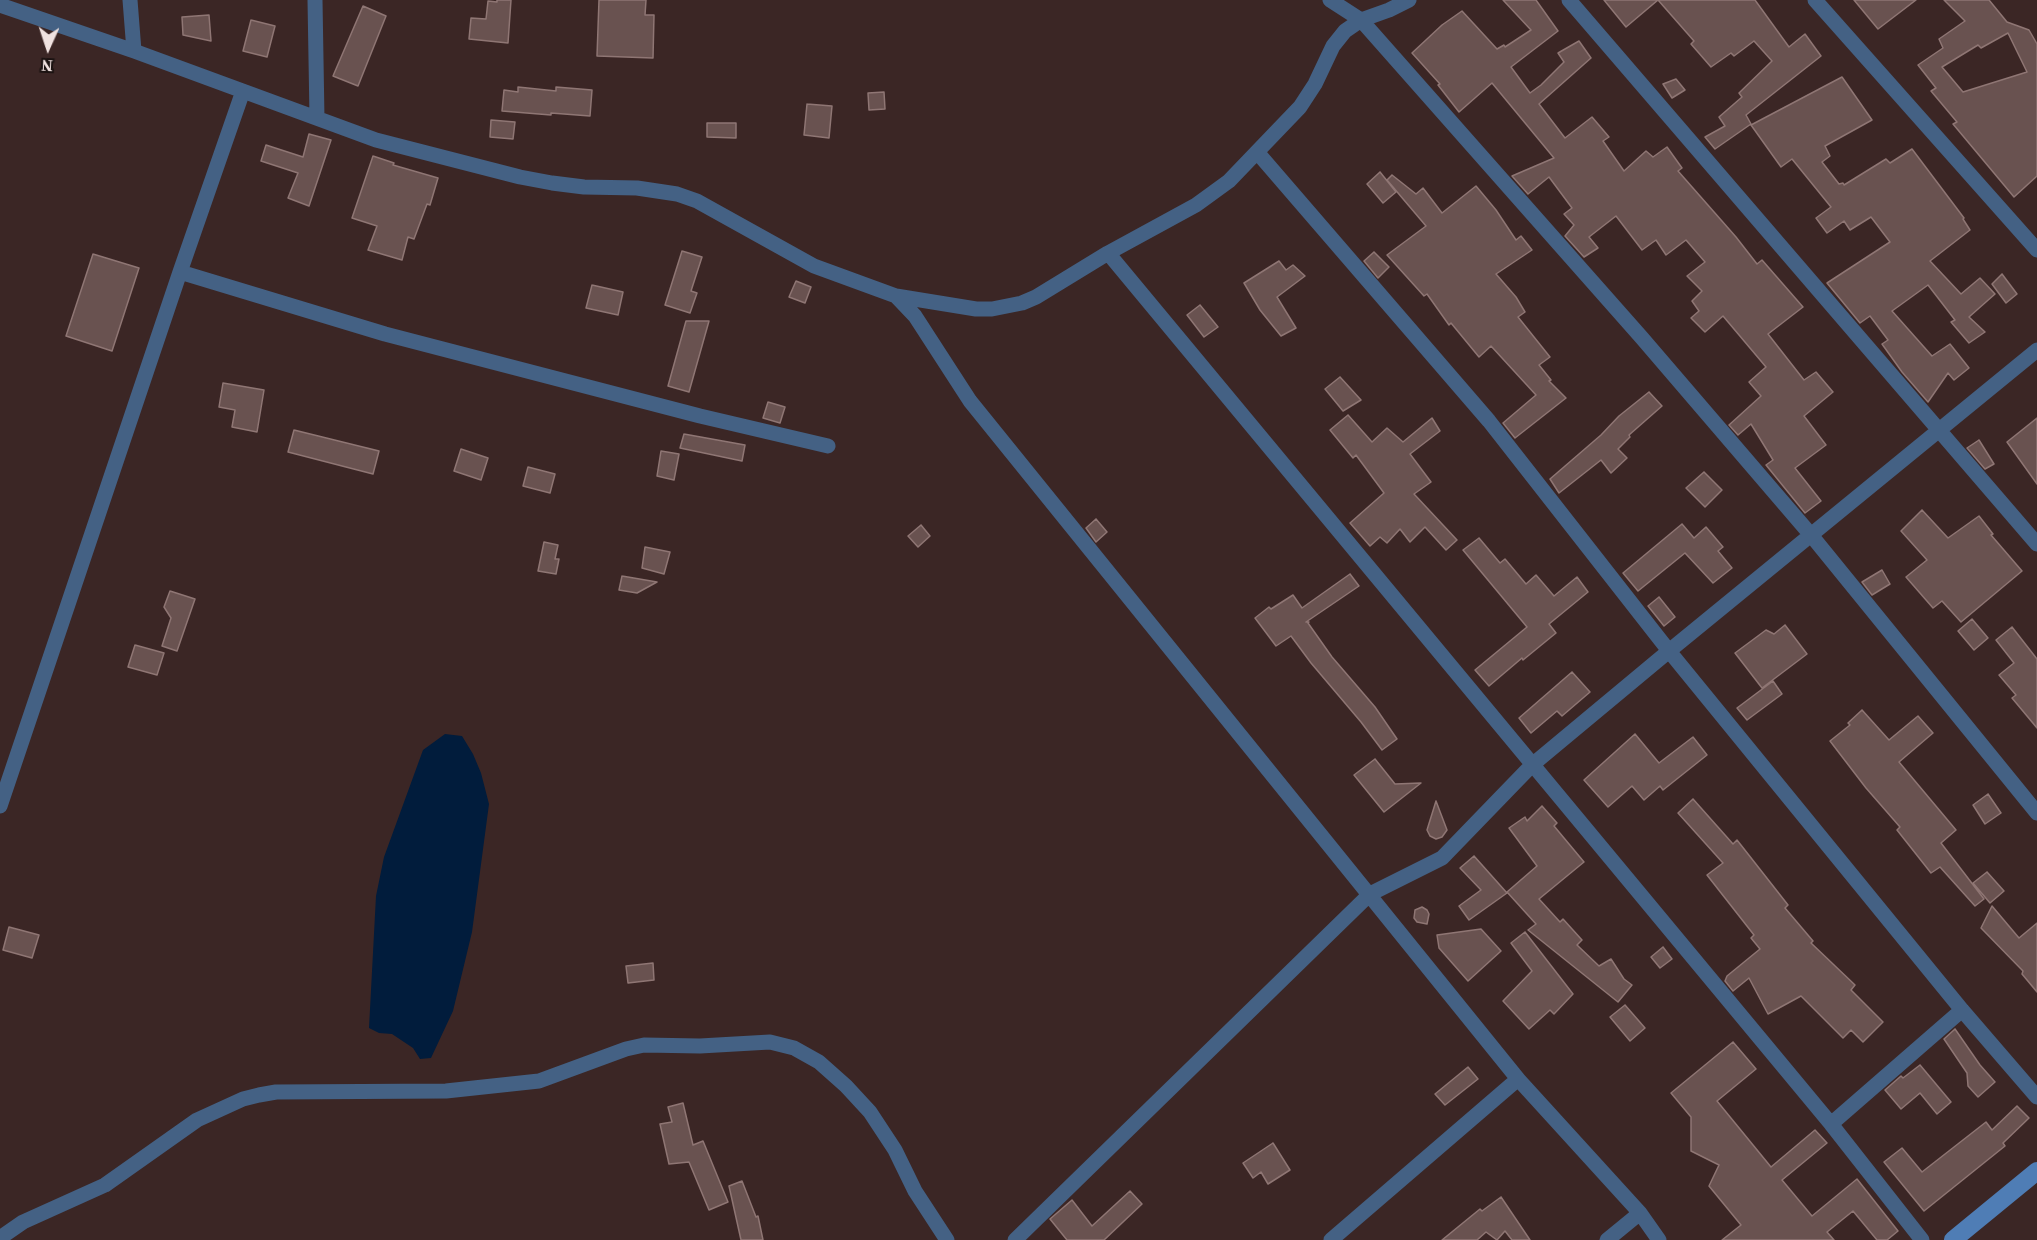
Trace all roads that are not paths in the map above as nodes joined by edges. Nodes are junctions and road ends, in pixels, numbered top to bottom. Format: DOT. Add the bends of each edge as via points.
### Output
graph roads {
  1 [pos="130,0"];
  2 [pos="315,0"];
  3 [pos="1330,0"];
  4 [pos="1409,0"];
  5 [pos="1569,0"];
  6 [pos="1815,0"];
  7 [pos="0,4"];
  8 [pos="1361,20"];
  9 [pos="134,51"];
  10 [pos="243,91"];
  11 [pos="317,118"];
  12 [pos="1257,152"];
  13 [pos="2037,250"];
  14 [pos="1108,253"];
  15 [pos="180,272"];
  16 [pos="896,296"];
  17 [pos="2037,350"];
  18 [pos="1939,430"];
  19 [pos="828,446"];
  20 [pos="1811,535"];
  21 [pos="2037,544"];
  22 [pos="1669,651"];
  23 [pos="1532,765"];
  24 [pos="0,806"];
  25 [pos="2037,813"];
  26 [pos="1370,894"];
  27 [pos="1962,1010"];
  28 [pos="1518,1079"];
  29 [pos="2037,1097"];
  30 [pos="1832,1124"];
  31 [pos="2037,1171"];
  32 [pos="1640,1213"];
  33 [pos="0,1238"];
  34 [pos="947,1240"];
  35 [pos="1015,1240"];
  36 [pos="1331,1240"];
  37 [pos="1607,1240"];
  38 [pos="1659,1240"];
  39 [pos="1922,1240"];
  40 [pos="1953,1240"];
  1 -- 9 [label="street"];
  2 -- 11 [label="street"];
  3 -- 8 [label="street"];
  4 -- 8 [label="street"];
  5 -- 18 [label="street"];
  6 -- 13 [label="street"];
  7 -- 9 [label="street"];
  8 -- 12 [label="street" via="1338,38 1308,95"];
  8 -- 20 [label="street"];
  9 -- 10 [label="street"];
  10 -- 11 [label="street"];
  10 -- 15 [label="street"];
  11 -- 16 [label="street" via="376,140 520,177 584,187 677,194 697,201 814,266"];
  12 -- 14 [label="street" via="1213,194"];
  12 -- 22 [label="street" via="1489,421"];
  14 -- 16 [label="street" via="1036,297 1007,307 976,309"];
  14 -- 23 [label="street"];
  15 -- 19 [label="street" via="385,334"];
  15 -- 24 [label="street"];
  16 -- 26 [label="street" via="915,316 970,400"];
  17 -- 18 [label="street"];
  18 -- 20 [label="street"];
  18 -- 21 [label="street"];
  20 -- 22 [label="street"];
  20 -- 25 [label="street"];
  22 -- 23 [label="street"];
  22 -- 27 [label="street"];
  23 -- 26 [label="street" via="1442,858"];
  23 -- 30 [label="street"];
  26 -- 28 [label="street"];
  26 -- 35 [label="street"];
  27 -- 29 [label="street"];
  27 -- 30 [label="street"];
  28 -- 32 [label="street"];
  28 -- 36 [label="street"];
  30 -- 39 [label="street"];
  31 -- 40 [label="street"];
  32 -- 37 [label="street"];
  32 -- 38 [label="street"];
  33 -- 34 [label="street" via="23,1222 105,1185 197,1120 243,1099 276,1092 446,1092 539,1081 644,1045 770,1042 794,1048 819,1062 870,1112"];
}
